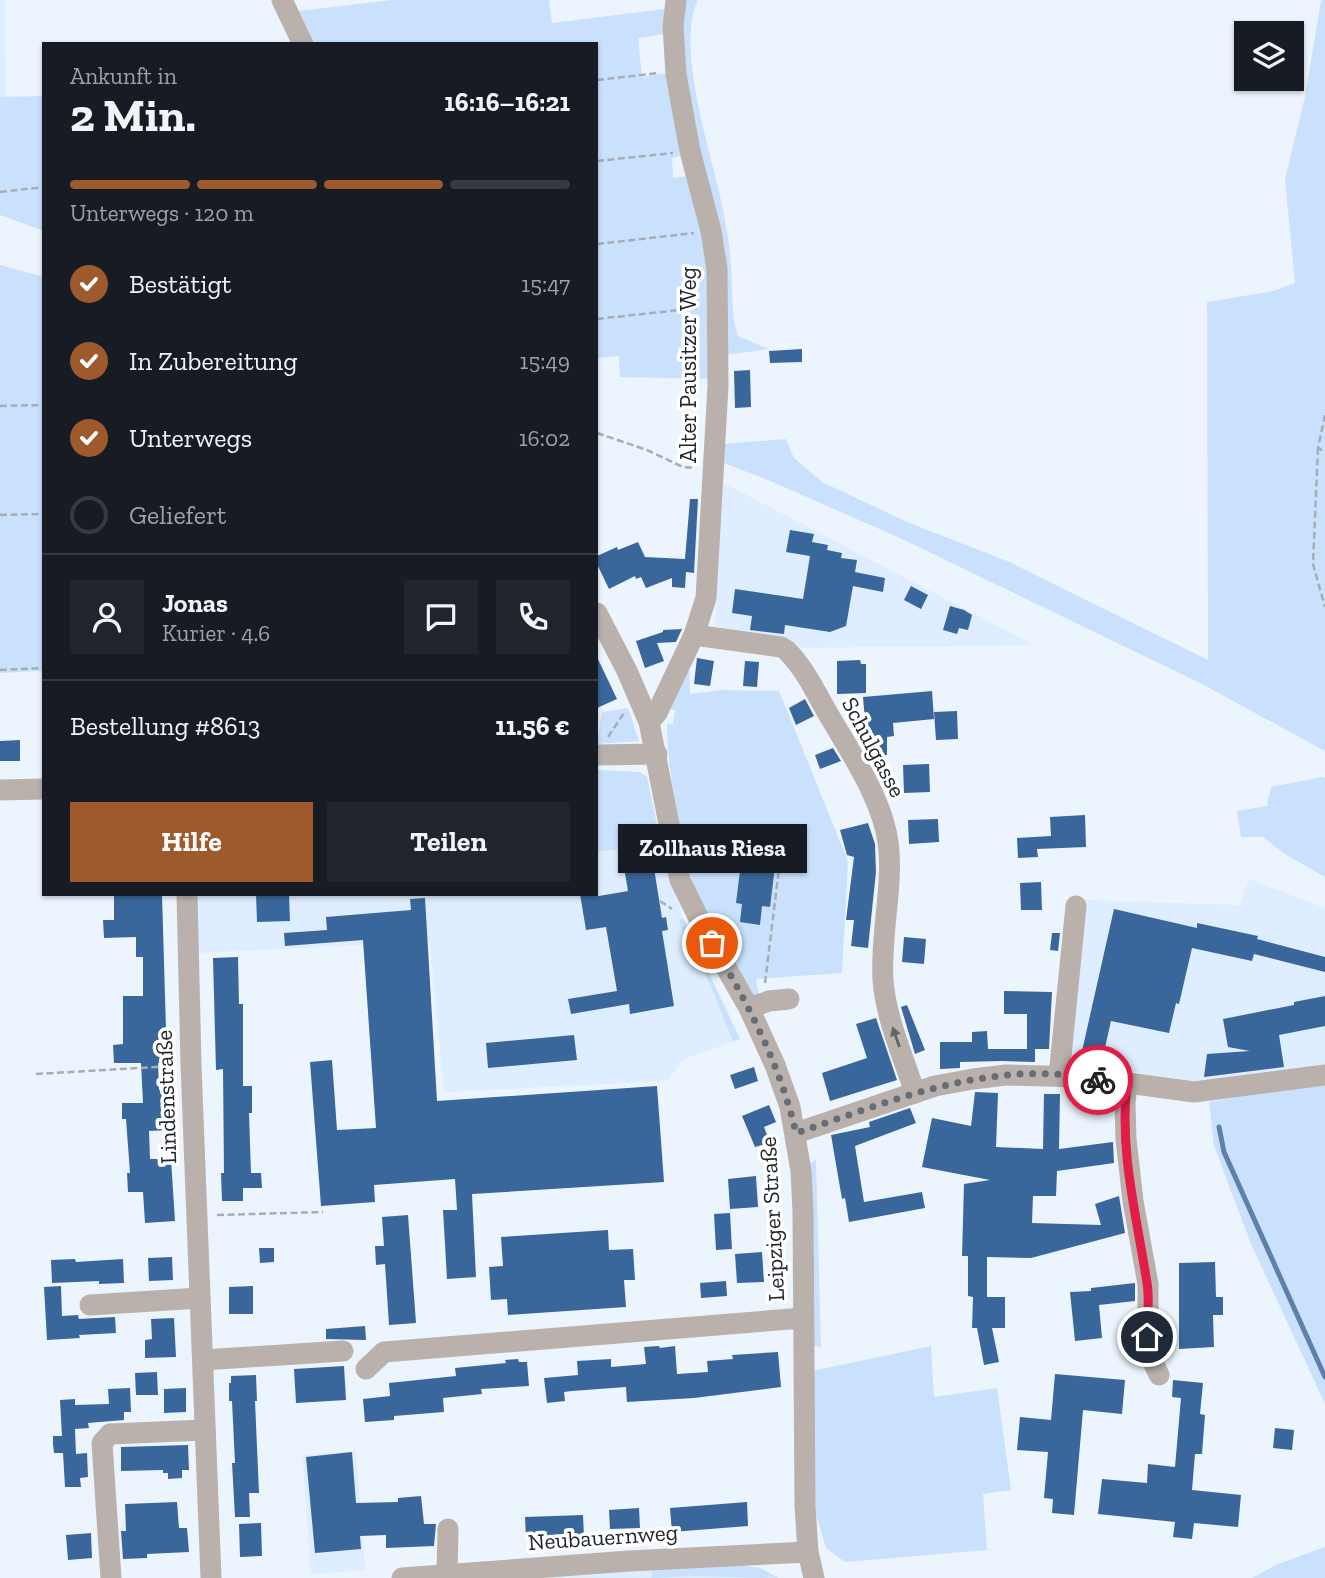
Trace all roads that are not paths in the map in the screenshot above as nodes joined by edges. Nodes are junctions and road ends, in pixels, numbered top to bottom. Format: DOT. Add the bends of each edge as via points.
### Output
graph roads {
  1 [pos="282,0"];
  2 [pos="676,0"];
  3 [pos="302,42"];
  4 [pos="598,615"];
  5 [pos="694,635"];
  6 [pos="649,722"];
  7 [pos="657,754"];
  8 [pos="598,755"];
  9 [pos="42,789"];
  10 [pos="0,790"];
  11 [pos="187,896"];
  12 [pos="1076,906"];
  13 [pos="1325,1075"];
  14 [pos="1059,1076"];
  15 [pos="1127,1084"];
  16 [pos="915,1093"];
  17 [pos="796,1133"];
  18 [pos="200,1298"];
  19 [pos="90,1306"];
  20 [pos="803,1318"];
  21 [pos="343,1351"];
  22 [pos="203,1360"];
  23 [pos="366,1369"];
  24 [pos="1159,1375"];
  25 [pos="205,1430"];
  26 [pos="448,1529"];
  27 [pos="807,1552"];
  28 [pos="630,1569"];
  29 [pos="447,1574"];
  30 [pos="478,1575"];
  31 [pos="111,1578"];
  32 [pos="211,1578"];
  33 [pos="402,1578"];
  34 [pos="814,1578"];
  1 -- 3 [label="street"];
  2 -- 5 [label="street, Alter Pausitzer Weg" via="675,69 711,232 719,306 706,598"];
  4 -- 6 [label="street, Leipziger Straße"];
  5 -- 6 [label="street, Alter Pausitzer Weg"];
  16 -- 5 [label="street, Schulgasse, one-way" via="888,1014 883,981 890,859 874,798 838,730 786,650"];
  6 -- 7 [label="street, Leipziger Straße"];
  7 -- 8 [label="street"];
  7 -- 17 [label="street, Leipziger Straße" via="680,880 704,929 769,1003 782,1083"];
  9 -- 10 [label="street"];
  11 -- 18 [label="street, Lindenstraße"];
  12 -- 14 [label="street"];
  13 -- 15 [label="street" via="1194,1093"];
  14 -- 15 [label="street"];
  14 -- 16 [label="street" via="1006,1075"];
  15 -- 24 [label="street" via="1126,1139 1148,1284 1148,1351"];
  16 -- 17 [label="street"];
  17 -- 20 [label="street, Leipziger Straße" via="803,1212"];
  18 -- 19 [label="street"];
  18 -- 22 [label="street, Lindenstraße"];
  20 -- 23 [label="street, Leipziger Straße" via="384,1352"];
  20 -- 27 [label="street, Leipziger Straße"];
  21 -- 22 [label="street"];
  22 -- 25 [label="street, Lindenstraße"];
  25 -- 31 [label="street" via="110,1434 102,1443"];
  25 -- 32 [label="street, Lindenstraße"];
  26 -- 29 [label="street"];
  27 -- 28 [label="street, Neubauernweg"];
  27 -- 34 [label="street, Leipziger Straße"];
  28 -- 30 [label="street, Neubauernweg"];
  29 -- 30 [label="street, Neubauernweg"];
  29 -- 33 [label="street, Neubauernweg"];
}
